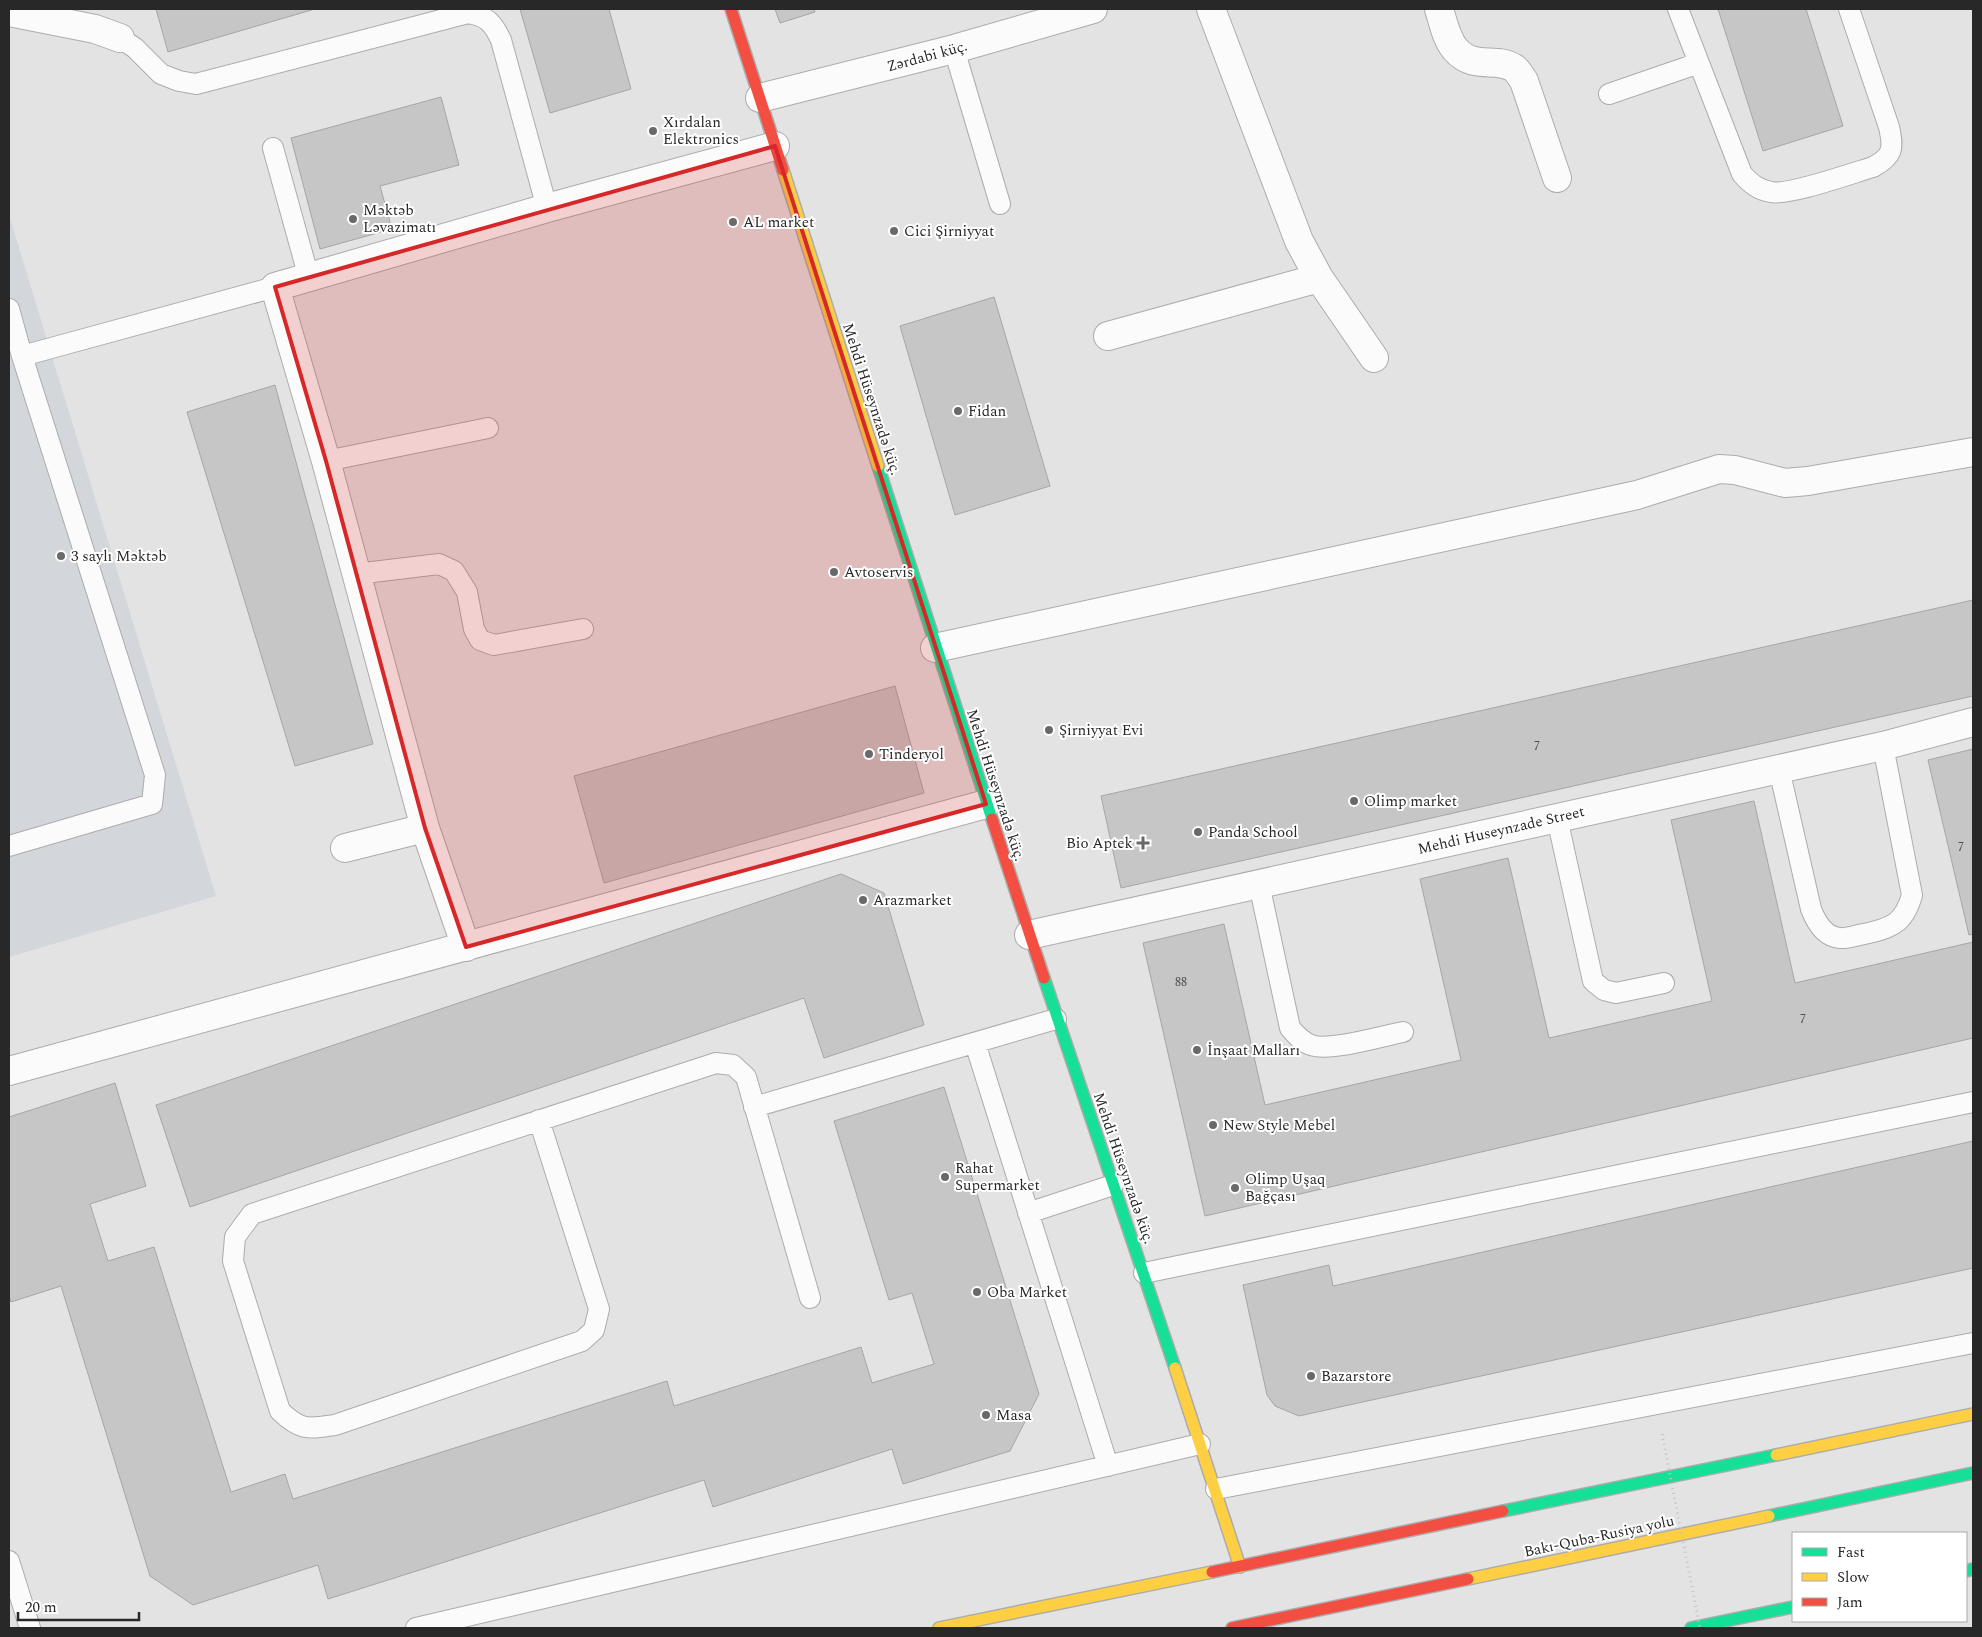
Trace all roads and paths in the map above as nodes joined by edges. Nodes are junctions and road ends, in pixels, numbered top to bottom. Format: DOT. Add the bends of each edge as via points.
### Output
graph roads {
  1 [pos="731,9"];
  2 [pos="1093,9"];
  3 [pos="1211,9"];
  4 [pos="1439,9"];
  5 [pos="1678,9"];
  6 [pos="1849,9"];
  7 [pos="9,12"];
  8 [pos="120,38"];
  9 [pos="954,49"];
  10 [pos="1699,62"];
  11 [pos="1609,94"];
  12 [pos="760,98"];
  13 [pos="775,146"];
  14 [pos="273,148"];
  15 [pos="1557,178"];
  16 [pos="1000,204"];
  17 [pos="548,208"];
  18 [pos="309,278"];
  19 [pos="1319,278"];
  20 [pos="274,287"];
  21 [pos="9,309"];
  22 [pos="1108,336"];
  23 [pos="22,356"];
  24 [pos="1374,358"];
  25 [pos="488,428"];
  26 [pos="1973,452"];
  27 [pos="326,461"];
  28 [pos="356,574"];
  29 [pos="583,629"];
  30 [pos="935,648"];
  31 [pos="1973,722"];
  32 [pos="1883,746"];
  33 [pos="1779,769"];
  34 [pos="986,804"];
  35 [pos="1557,818"];
  36 [pos="425,828"];
  37 [pos="9,846"];
  38 [pos="345,848"];
  39 [pos="1259,884"];
  40 [pos="1029,935"];
  41 [pos="466,947"];
  42 [pos="1664,984"];
  43 [pos="1056,1019"];
  44 [pos="1403,1032"];
  45 [pos="975,1043"];
  46 [pos="9,1072"];
  47 [pos="1973,1102"];
  48 [pos="754,1107"];
  49 [pos="539,1120"];
  50 [pos="1113,1185"];
  51 [pos="1028,1212"];
  52 [pos="1144,1273"];
  53 [pos="810,1298"];
  54 [pos="1973,1343"];
  55 [pos="1973,1414"];
  56 [pos="1662,1434"];
  57 [pos="1200,1444"];
  58 [pos="1108,1466"];
  59 [pos="1973,1474"];
  60 [pos="1216,1490"];
  61 [pos="1682,1534"];
  62 [pos="9,1561"];
  63 [pos="1240,1567"];
  64 [pos="1792,1607"];
  65 [pos="30,1628"];
  66 [pos="416,1628"];
  67 [pos="939,1628"];
  68 [pos="1232,1628"];
  69 [pos="1697,1628"];
  1 -- 12 [label="main road, Mehdi Hüseynzadə küç."];
  2 -- 9 [label="street, Zərdabi küç."];
  3 -- 19 [label="street" via="1299,241"];
  4 -- 15 [label="street" via="1448,37 1464,57 1479,63 1505,64 1515,69 1524,81"];
  5 -- 10 [label="lane"];
  6 -- 10 [label="lane" via="1893,145 1885,160 1873,167 1787,192 1771,193 1753,186 1742,174"];
  7 -- 8 [label="street" via="95,29"];
  8 -- 17 [label="lane" via="161,74 196,84 468,13 480,15 494,25 501,40"];
  9 -- 12 [label="street, Zərdabi küç."];
  9 -- 16 [label="lane"];
  10 -- 11 [label="lane"];
  12 -- 13 [label="main road, Mehdi Hüseynzadə küç."];
  13 -- 17 [label="street"];
  13 -- 30 [label="main road, Mehdi Hüseynzadə küç."];
  14 -- 18 [label="lane"];
  17 -- 18 [label="street"];
  18 -- 20 [label="street"];
  19 -- 22 [label="street"];
  19 -- 24 [label="street"];
  20 -- 23 [label="lane"];
  20 -- 27 [label="street"];
  21 -- 23 [label="lane"];
  23 -- 37 [label="lane" via="155,775 152,804"];
  25 -- 27 [label="lane"];
  26 -- 30 [label="street" via="1785,483 1719,469 1637,495"];
  27 -- 28 [label="street"];
  28 -- 29 [label="lane" via="439,564 454,571 467,592 474,629 480,640 494,645"];
  28 -- 36 [label="street"];
  30 -- 34 [label="main road, Mehdi Hüseynzadə küç."];
  31 -- 32 [label="street, Mehdi Huseynzadе Street"];
  32 -- 33 [label="street, Mehdi Huseynzadе Street"];
  32 -- 33 [label="lane" via="1912,895 1908,910 1887,929 1840,938 1827,933 1817,923"];
  33 -- 35 [label="street, Mehdi Huseynzadе Street"];
  34 -- 40 [label="main road, Mehdi Hüseynzadə küç."];
  34 -- 41 [label="street"];
  35 -- 39 [label="street, Mehdi Huseynzadе Street"];
  35 -- 42 [label="lane" via="1593,981 1604,990 1616,993"];
  36 -- 38 [label="street"];
  36 -- 41 [label="street"];
  39 -- 40 [label="street, Mehdi Huseynzadе Street"];
  39 -- 44 [label="lane" via="1290,1028 1299,1038 1311,1046 1327,1048"];
  40 -- 43 [label="main road, Mehdi Hüseynzadə küç."];
  41 -- 46 [label="street"];
  43 -- 45 [label="lane"];
  43 -- 50 [label="main road, Mehdi Hüseynzadə küç."];
  45 -- 48 [label="lane"];
  45 -- 51 [label="lane"];
  47 -- 52 [label="lane"];
  48 -- 49 [label="lane" via="746,1077 733,1065 716,1063"];
  48 -- 53 [label="lane"];
  49 -- 49 [label="lane" via="252,1214 235,1237 233,1262 280,1411 294,1424 313,1428 335,1425 582,1341 594,1330 600,1309"];
  50 -- 51 [label="lane"];
  50 -- 52 [label="main road, Mehdi Hüseynzadə küç."];
  51 -- 58 [label="lane"];
  52 -- 57 [label="main road, Mehdi Hüseynzadə küç."];
  54 -- 60 [label="lane"];
  55 -- 63 [label="main road"];
  56 -- 61 [label="path, bridge"];
  57 -- 58 [label="lane"];
  57 -- 60 [label="main road, Mehdi Hüseynzadə küç."];
  58 -- 66 [label="lane"];
  59 -- 61 [label="main road, Bakı-Quba-Rusiya yolu"];
  60 -- 63 [label="main road, Mehdi Hüseynzadə küç."];
  61 -- 68 [label="main road, Bakı-Quba-Rusiya yolu"];
  61 -- 69 [label="path, bridge"];
  62 -- 65 [label="lane"];
  63 -- 67 [label="main road"];
  64 -- 69 [label="main road"];
}
